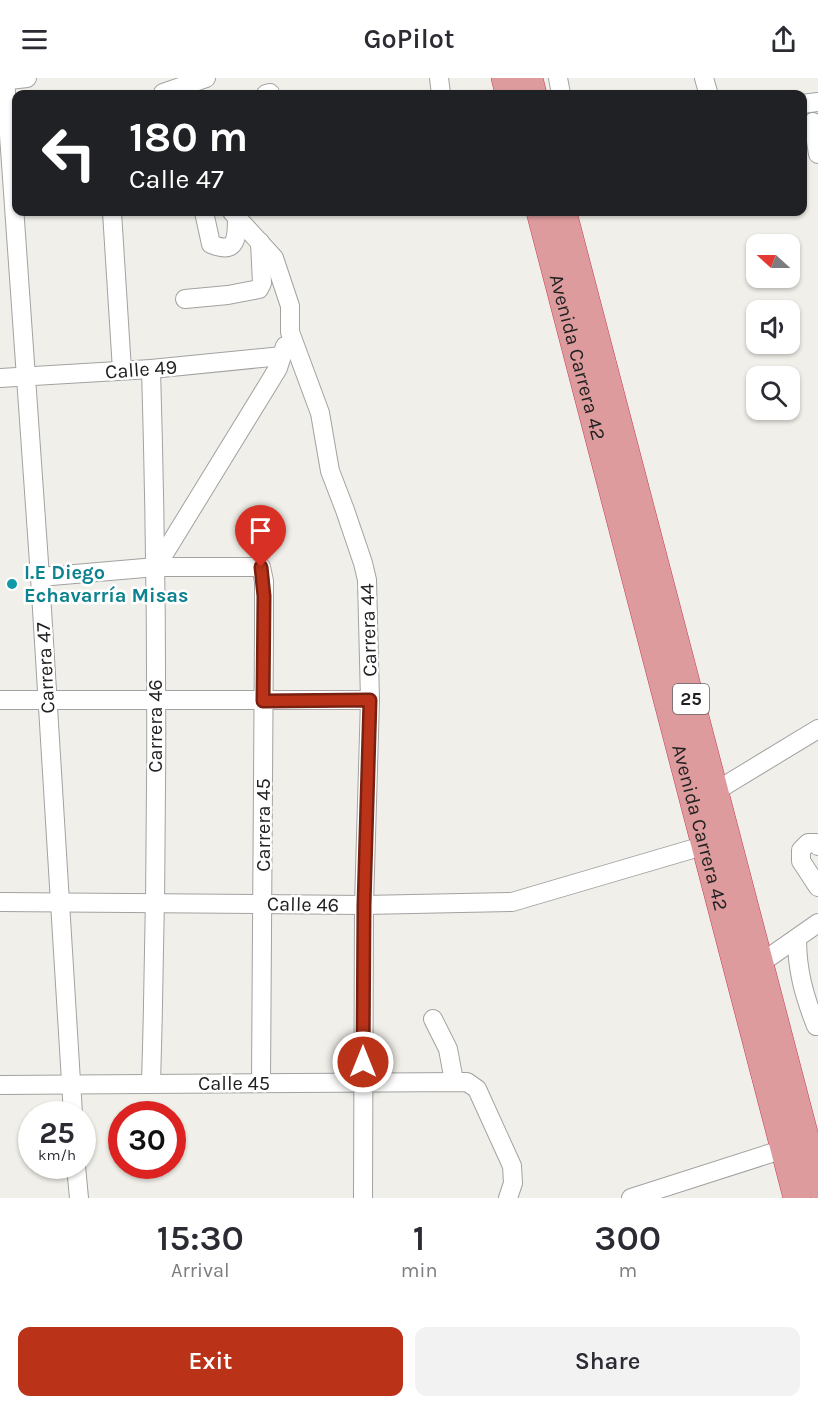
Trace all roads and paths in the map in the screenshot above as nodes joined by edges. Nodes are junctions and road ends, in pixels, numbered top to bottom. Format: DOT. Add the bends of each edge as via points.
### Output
graph roads {
  1 [pos="27,78"];
  2 [pos="206,78"];
  3 [pos="4,80"];
  4 [pos="161,88"];
  5 [pos="811,122"];
  6 [pos="818,154"];
  7 [pos="10,201"];
  8 [pos="111,216"];
  9 [pos="205,216"];
  10 [pos="234,216"];
  11 [pos="236,216"];
  12 [pos="541,216"];
  13 [pos="564,216"];
  14 [pos="260,242"];
  15 [pos="185,299"];
  16 [pos="290,332"];
  17 [pos="282,356"];
  18 [pos="151,369"];
  19 [pos="122,370"];
  20 [pos="26,376"];
  21 [pos="0,378"];
  22 [pos="156,567"];
  23 [pos="40,577"];
  24 [pos="0,700"];
  25 [pos="47,700"];
  26 [pos="370,700"];
  27 [pos="155,701"];
  28 [pos="263,701"];
  29 [pos="818,729"];
  30 [pos="716,791"];
  31 [pos="706,846"];
  32 [pos="818,846"];
  33 [pos="818,887"];
  34 [pos="0,902"];
  35 [pos="60,903"];
  36 [pos="155,903"];
  37 [pos="263,903"];
  38 [pos="364,905"];
  39 [pos="818,923"];
  40 [pos="797,938"];
  41 [pos="751,970"];
  42 [pos="433,1019"];
  43 [pos="816,1026"];
  44 [pos="461,1081"];
  45 [pos="261,1082"];
  46 [pos="151,1083"];
  47 [pos="71,1084"];
  48 [pos="363,1084"];
  49 [pos="0,1085"];
  50 [pos="72,1101"];
  51 [pos="784,1149"];
  52 [pos="77,1179"];
  53 [pos="818,1186"];
  54 [pos="79,1198"];
  55 [pos="363,1198"];
  56 [pos="508,1198"];
  57 [pos="631,1198"];
  58 [pos="797,1198"];
  1 -- 3 [label="street"];
  2 -- 4 [label="street"];
  3 -- 7 [label="street, Carrera 47"];
  5 -- 6 [label="street"];
  7 -- 20 [label="street, Carrera 47"];
  8 -- 19 [label="street"];
  9 -- 10 [label="street" via="211,244 222,248 232,246 237,239"];
  11 -- 14 [label="street"];
  12 -- 31 [label="highway, Avenida Carrera 42 / 25"];
  13 -- 30 [label="highway, Avenida Carrera 42 / 25"];
  14 -- 15 [label="street" via="259,289"];
  14 -- 16 [label="street, Carrera 44" via="274,258 290,306"];
  16 -- 17 [label="street"];
  16 -- 26 [label="street, Carrera 44" via="320,413 330,471 365,572"];
  17 -- 18 [label="street, Calle 49"];
  17 -- 22 [label="street"];
  18 -- 19 [label="street, Calle 49"];
  18 -- 22 [label="street, Carrera 46"];
  19 -- 20 [label="street, Calle 49"];
  20 -- 21 [label="street, Calle 49"];
  20 -- 23 [label="street, Carrera 47"];
  22 -- 23 [label="street"];
  22 -- 27 [label="street, Carrera 46"];
  22 -- 28 [label="street, Carrera 45" via="261,567"];
  23 -- 25 [label="street, Carrera 47"];
  24 -- 25 [label="street"];
  25 -- 27 [label="street"];
  25 -- 35 [label="street, Carrera 47"];
  26 -- 28 [label="street"];
  26 -- 38 [label="street, Carrera 44"];
  27 -- 28 [label="street"];
  27 -- 36 [label="street, Carrera 46"];
  28 -- 37 [label="street, Carrera 45"];
  29 -- 30 [label="street"];
  30 -- 41 [label="highway, Avenida Carrera 42 / 25" via="741,886"];
  31 -- 38 [label="street, Calle 46" via="512,902"];
  31 -- 41 [label="highway, Avenida Carrera 42 / 25"];
  32 -- 33 [label="street" via="808,843 801,849 801,861"];
  34 -- 35 [label="street, Calle 46"];
  35 -- 36 [label="street, Calle 46"];
  35 -- 47 [label="street, Carrera 47"];
  36 -- 37 [label="street, Calle 46"];
  36 -- 46 [label="street, Carrera 46"];
  37 -- 38 [label="street, Calle 46"];
  37 -- 45 [label="street, Carrera 45"];
  38 -- 48 [label="street, Carrera 44"];
  39 -- 40 [label="street"];
  40 -- 41 [label="street"];
  40 -- 43 [label="street" via="797,963"];
  41 -- 51 [label="highway, Avenida Carrera 42 / 25"];
  41 -- 53 [label="highway, Avenida Carrera 42 / 25"];
  42 -- 44 [label="street"];
  44 -- 48 [label="street, Calle 45"];
  44 -- 56 [label="street" via="477,1089 512,1166 513,1183"];
  45 -- 46 [label="street, Calle 45"];
  45 -- 48 [label="street, Calle 45"];
  46 -- 47 [label="street, Calle 45"];
  47 -- 49 [label="street, Calle 45"];
  47 -- 50 [label="street, Carrera 47"];
  48 -- 55 [label="street, Carrera 44"];
  51 -- 57 [label="street"];
  51 -- 58 [label="highway, Avenida Carrera 42 / 25"];
  52 -- 54 [label="street"];
}
